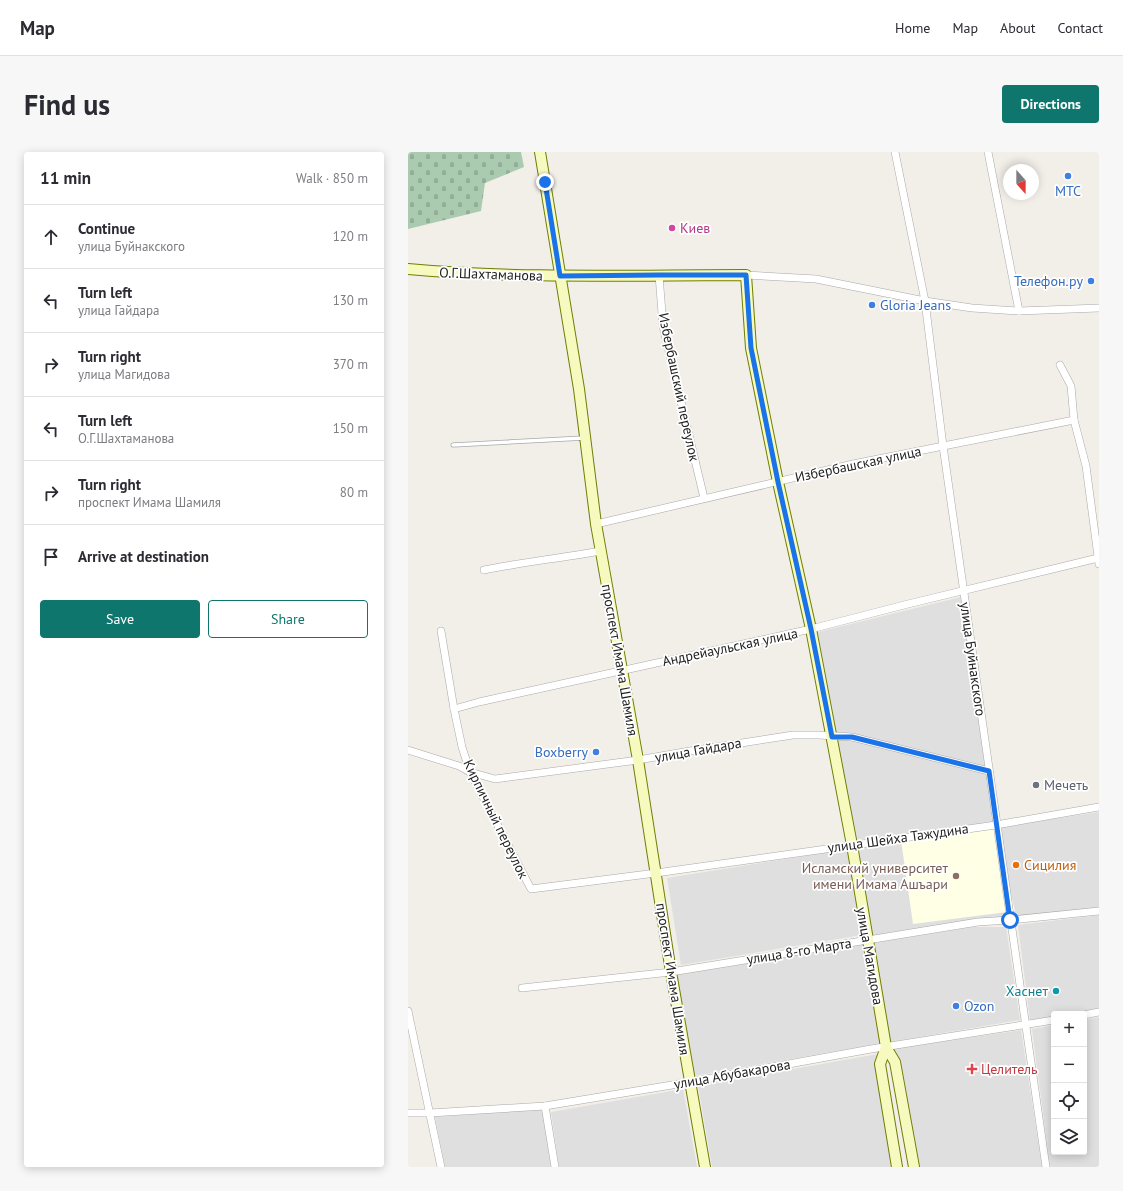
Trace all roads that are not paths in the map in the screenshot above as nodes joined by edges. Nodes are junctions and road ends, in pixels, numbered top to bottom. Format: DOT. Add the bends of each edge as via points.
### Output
graph roads {
  1 [pos="540,152"];
  2 [pos="896,152"];
  3 [pos="988,152"];
  4 [pos="408,269"];
  5 [pos="659,275"];
  6 [pos="746,275"];
  7 [pos="560,276"];
  8 [pos="925,301"];
  9 [pos="1099,308"];
  10 [pos="1019,311"];
  11 [pos="1060,365"];
  12 [pos="1074,420"];
  13 [pos="585,438"];
  14 [pos="453,446"];
  15 [pos="942,446"];
  16 [pos="778,482"];
  17 [pos="704,498"];
  18 [pos="596,524"];
  19 [pos="601,551"];
  20 [pos="1099,561"];
  21 [pos="484,570"];
  22 [pos="963,591"];
  23 [pos="811,629"];
  24 [pos="441,631"];
  25 [pos="622,671"];
  26 [pos="454,709"];
  27 [pos="832,737"];
  28 [pos="408,750"];
  29 [pos="638,760"];
  30 [pos="989,771"];
  31 [pos="470,772"];
  32 [pos="1099,807"];
  33 [pos="996,825"];
  34 [pos="852,845"];
  35 [pos="656,873"];
  36 [pos="531,889"];
  37 [pos="1099,911"];
  38 [pos="1010,920"];
  39 [pos="867,940"];
  40 [pos="672,972"];
  41 [pos="522,988"];
  42 [pos="408,1010"];
  43 [pos="1099,1012"];
  44 [pos="1087,1014"];
  45 [pos="1051,1021"];
  46 [pos="1025,1025"];
  47 [pos="886,1047"];
  48 [pos="690,1082"];
  49 [pos="545,1106"];
  50 [pos="408,1113"];
  51 [pos="430,1113"];
  52 [pos="441,1167"];
  53 [pos="555,1167"];
  54 [pos="705,1167"];
  55 [pos="897,1167"];
  56 [pos="914,1167"];
  57 [pos="1046,1167"];
  1 -- 7 [label="main road, проспект Имама Шамиля"];
  2 -- 8 [label="street, улица Буйнакского"];
  3 -- 10 [label="street"];
  4 -- 7 [label="main road, О.Г.Шахтаманова" via="448,273"];
  5 -- 6 [label="main road, О.Г.Шахтаманова"];
  5 -- 7 [label="main road, О.Г.Шахтаманова"];
  5 -- 17 [label="street, Избербашский переулок" via="663,326"];
  6 -- 8 [label="street, О.Г.Шахтаманова" via="816,280"];
  6 -- 16 [label="main road, улица Магидова" via="751,348"];
  7 -- 13 [label="main road, проспект Имама Шамиля"];
  8 -- 10 [label="street, О.Г.Шахтаманова"];
  8 -- 15 [label="street, улица Буйнакского"];
  9 -- 10 [label="street, О.Г.Шахтаманова"];
  11 -- 12 [label="street" via="1071,386"];
  12 -- 15 [label="street, Избербашская улица"];
  12 -- 20 [label="street" via="1086,466"];
  13 -- 14 [label="lane"];
  13 -- 18 [label="main road, проспект Имама Шамиля"];
  15 -- 16 [label="street, Избербашская улица"];
  15 -- 22 [label="street, улица Буйнакского"];
  16 -- 17 [label="street, Избербашская улица"];
  16 -- 23 [label="main road, улица Магидова"];
  17 -- 18 [label="street, Избербашская улица"];
  18 -- 19 [label="main road, проспект Имама Шамиля"];
  19 -- 21 [label="street"];
  19 -- 25 [label="main road, проспект Имама Шамиля"];
  20 -- 22 [label="street, Андрейаульская улица"];
  22 -- 23 [label="street, Андрейаульская улица"];
  22 -- 30 [label="street, улица Буйнакского"];
  23 -- 25 [label="street, Андрейаульская улица"];
  23 -- 27 [label="main road, улица Магидова"];
  24 -- 26 [label="street, Кирпичный переулок"];
  25 -- 26 [label="street, Андрейаульская улица"];
  25 -- 29 [label="main road, проспект Имама Шамиля"];
  26 -- 31 [label="street, Кирпичный переулок"];
  27 -- 29 [label="street, улица Гайдара" via="793,735"];
  27 -- 30 [label="street, улица Гайдара" via="852,737"];
  27 -- 34 [label="main road, улица Магидова"];
  28 -- 31 [label="street, улица Гайдара"];
  29 -- 31 [label="street, улица Гайдара" via="495,779"];
  29 -- 35 [label="main road, проспект Имама Шамиля"];
  30 -- 33 [label="street, улица Буйнакского"];
  31 -- 36 [label="street, Кирпичный переулок"];
  32 -- 33 [label="street, улица Шейха Тажудина"];
  33 -- 34 [label="street, улица Шейха Тажудина"];
  33 -- 38 [label="street, улица Буйнакского"];
  34 -- 35 [label="street, улица Шейха Тажудина"];
  34 -- 39 [label="main road, улица Магидова"];
  35 -- 36 [label="street, улица Шейха Тажудина"];
  35 -- 40 [label="main road, проспект Имама Шамиля"];
  37 -- 38 [label="street, улица 8-го Марта"];
  38 -- 39 [label="street, улица 8-го Марта" via="978,922"];
  38 -- 46 [label="street, улица Буйнакского"];
  39 -- 40 [label="street, улица 8-го Марта"];
  39 -- 47 [label="main road, улица Магидова"];
  40 -- 41 [label="street, улица 8-го Марта"];
  40 -- 48 [label="main road, проспект Имама Шамиля"];
  42 -- 51 [label="street"];
  43 -- 44 [label="street"];
  45 -- 46 [label="street, улица Абубакарова"];
  46 -- 47 [label="street, улица Абубакарова"];
  46 -- 57 [label="street, улица Буйнакского"];
  47 -- 48 [label="street, улица Абубакарова"];
  47 -- 55 [label="main road, улица Магидова" via="880,1064"];
  47 -- 56 [label="main road, улица Магидова" via="895,1062"];
  48 -- 49 [label="street, улица Абубакарова"];
  48 -- 54 [label="main road, проспект Имама Шамиля"];
  49 -- 51 [label="street, улица Абубакарова"];
  49 -- 53 [label="street"];
  50 -- 51 [label="street, улица Абубакарова"];
  51 -- 52 [label="street"];
}
